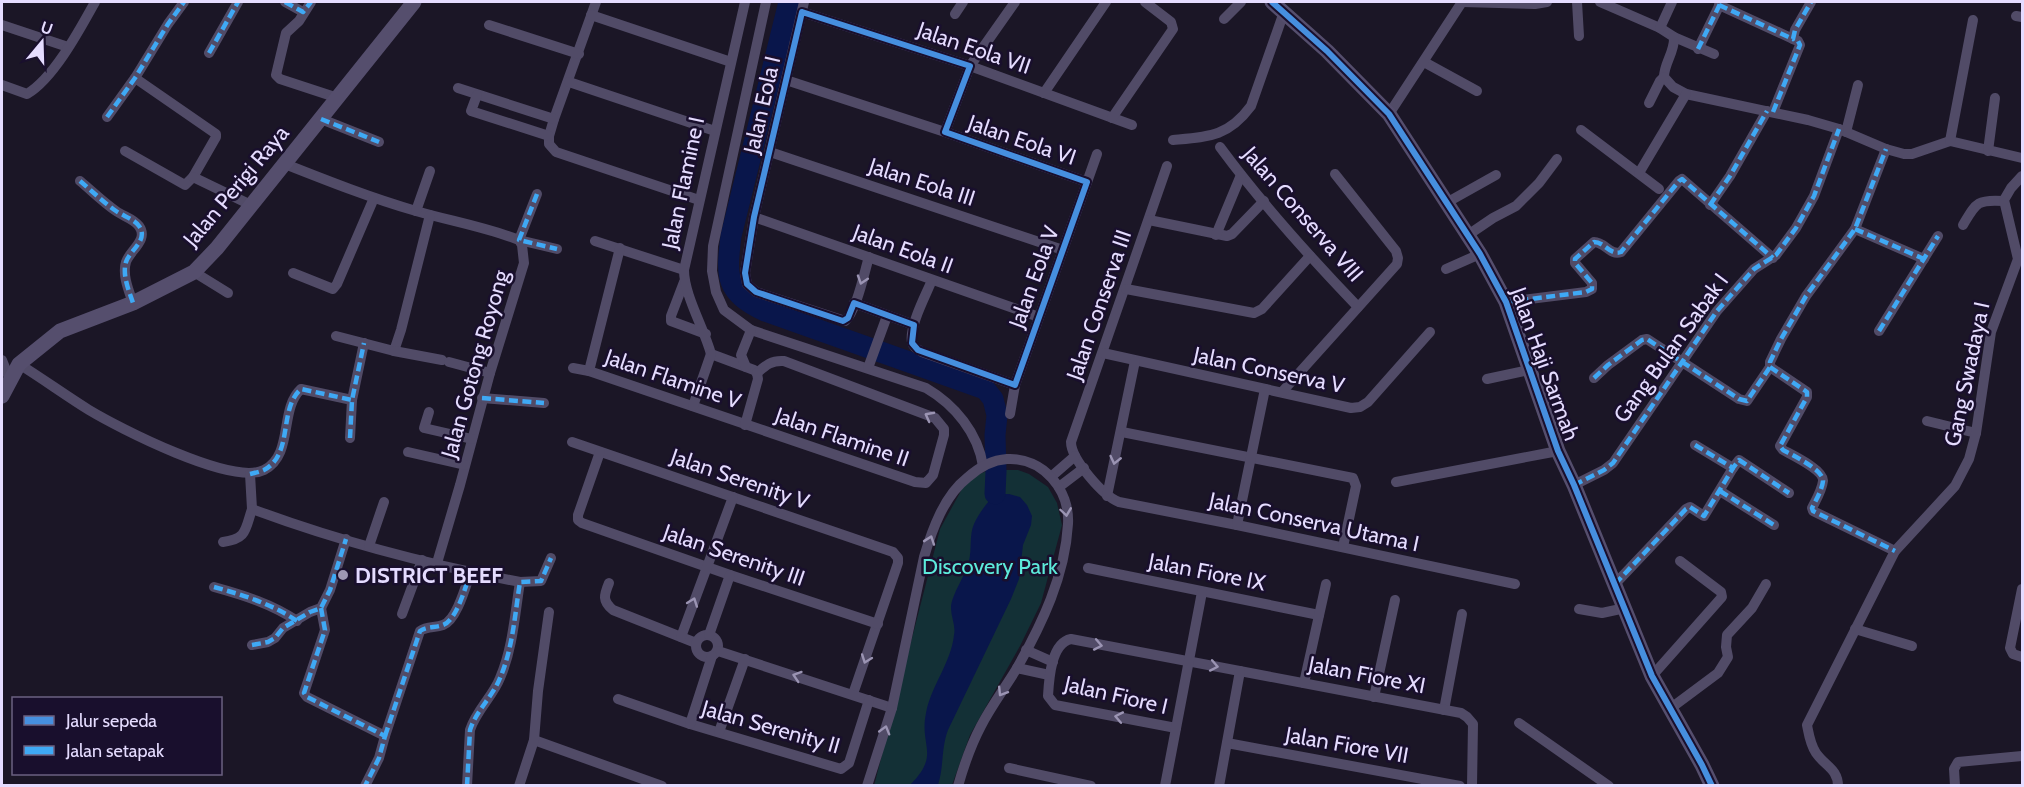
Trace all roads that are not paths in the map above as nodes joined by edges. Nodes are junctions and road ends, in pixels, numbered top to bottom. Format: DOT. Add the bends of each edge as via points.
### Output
graph roads {
  1 [pos="95,2"];
  2 [pos="184,2"];
  3 [pos="238,2"];
  4 [pos="285,2"];
  5 [pos="311,2"];
  6 [pos="414,2"];
  7 [pos="596,2"];
  8 [pos="745,2"];
  9 [pos="766,2"];
  10 [pos="963,2"];
  11 [pos="1015,2"];
  12 [pos="1106,2"];
  13 [pos="1145,2"];
  14 [pos="1241,2"];
  15 [pos="1272,2"];
  16 [pos="1462,2"];
  17 [pos="1547,2"];
  18 [pos="1577,2"];
  19 [pos="1600,2"];
  20 [pos="1672,2"];
  21 [pos="1811,2"];
  22 [pos="1720,3"];
  23 [pos="803,7"];
  24 [pos="303,12"];
  25 [pos="1284,12"];
  26 [pos="955,14"];
  27 [pos="591,15"];
  28 [pos="1224,19"];
  29 [pos="1973,20"];
  30 [pos="2,24"];
  31 [pos="489,25"];
  32 [pos="1660,28"];
  33 [pos="1579,36"];
  34 [pos="1674,37"];
  35 [pos="1793,39"];
  36 [pos="68,47"];
  37 [pos="1698,49"];
  38 [pos="209,53"];
  39 [pos="579,54"];
  40 [pos="1714,54"];
  41 [pos="731,62"];
  42 [pos="1424,62"];
  43 [pos="970,66"];
  44 [pos="1664,77"];
  45 [pos="135,78"];
  46 [pos="786,80"];
  47 [pos="569,82"];
  48 [pos="1858,85"];
  49 [pos="2,86"];
  50 [pos="458,88"];
  51 [pos="1477,92"];
  52 [pos="1044,93"];
  53 [pos="1686,94"];
  54 [pos="477,95"];
  55 [pos="338,98"];
  56 [pos="1995,98"];
  57 [pos="1649,103"];
  58 [pos="1770,112"];
  59 [pos="1389,114"];
  60 [pos="107,117"];
  61 [pos="1112,118"];
  62 [pos="321,119"];
  63 [pos="554,119"];
  64 [pos="1132,125"];
  65 [pos="1581,130"];
  66 [pos="1842,130"];
  67 [pos="715,131"];
  68 [pos="945,132"];
  69 [pos="549,136"];
  70 [pos="1173,140"];
  71 [pos="1950,141"];
  72 [pos="379,142"];
  73 [pos="1220,147"];
  74 [pos="1886,149"];
  75 [pos="125,151"];
  76 [pos="1988,151"];
  77 [pos="770,152"];
  78 [pos="1097,154"];
  79 [pos="2022,158"];
  80 [pos="1557,159"];
  81 [pos="285,164"];
  82 [pos="1167,166"];
  83 [pos="430,171"];
  84 [pos="1639,173"];
  85 [pos="1335,174"];
  86 [pos="1241,175"];
  87 [pos="1496,175"];
  88 [pos="2022,176"];
  89 [pos="194,177"];
  90 [pos="80,181"];
  91 [pos="1087,182"];
  92 [pos="1659,189"];
  93 [pos="537,194"];
  94 [pos="374,198"];
  95 [pos="699,200"];
  96 [pos="1264,201"];
  97 [pos="2004,201"];
  98 [pos="1446,203"];
  99 [pos="251,205"];
  100 [pos="1710,205"];
  101 [pos="416,211"];
  102 [pos="430,215"];
  103 [pos="754,218"];
  104 [pos="1149,220"];
  105 [pos="1963,225"];
  106 [pos="1855,229"];
  107 [pos="1216,235"];
  108 [pos="1468,235"];
  109 [pos="1938,236"];
  110 [pos="519,240"];
  111 [pos="595,241"];
  112 [pos="620,248"];
  113 [pos="557,249"];
  114 [pos="1063,250"];
  115 [pos="1480,254"];
  116 [pos="1310,256"];
  117 [pos="869,257"];
  118 [pos="1773,258"];
  119 [pos="1924,259"];
  120 [pos="1446,268"];
  121 [pos="194,272"];
  122 [pos="293,273"];
  123 [pos="684,276"];
  124 [pos="932,280"];
  125 [pos="1126,289"];
  126 [pos="228,293"];
  127 [pos="1506,302"];
  128 [pos="133,303"];
  129 [pos="854,303"];
  130 [pos="1358,307"];
  131 [pos="886,316"];
  132 [pos="1039,317"];
  133 [pos="914,325"];
  134 [pos="751,330"];
  135 [pos="1879,331"];
  136 [pos="1430,332"];
  137 [pos="706,334"];
  138 [pos="336,336"];
  139 [pos="364,343"];
  140 [pos="394,351"];
  141 [pos="1103,353"];
  142 [pos="711,354"];
  143 [pos="741,355"];
  144 [pos="2,360"];
  145 [pos="728,360"];
  146 [pos="1135,361"];
  147 [pos="1682,362"];
  148 [pos="20,364"];
  149 [pos="869,364"];
  150 [pos="746,367"];
  151 [pos="1770,367"];
  152 [pos="573,368"];
  153 [pos="1529,370"];
  154 [pos="589,371"];
  155 [pos="490,373"];
  156 [pos="757,373"];
  157 [pos="1594,378"];
  158 [pos="1487,379"];
  159 [pos="10,380"];
  160 [pos="1015,385"];
  161 [pos="1265,389"];
  162 [pos="1282,392"];
  163 [pos="2,396"];
  164 [pos="482,398"];
  165 [pos="352,400"];
  166 [pos="544,403"];
  167 [pos="693,406"];
  168 [pos="429,412"];
  169 [pos="1011,414"];
  170 [pos="1927,421"];
  171 [pos="745,424"];
  172 [pos="1122,432"];
  173 [pos="1976,433"];
  174 [pos="350,438"];
  175 [pos="472,439"];
  176 [pos="572,442"];
  177 [pos="1695,445"];
  178 [pos="1558,451"];
  179 [pos="408,452"];
  180 [pos="600,452"];
  181 [pos="1075,456"];
  182 [pos="1251,457"];
  183 [pos="987,464"];
  184 [pos="465,465"];
  185 [pos="1084,468"];
  186 [pos="1733,468"];
  187 [pos="250,474"];
  188 [pos="1052,476"];
  189 [pos="1396,482"];
  190 [pos="1574,485"];
  191 [pos="1059,488"];
  192 [pos="1720,491"];
  193 [pos="1789,493"];
  194 [pos="1107,496"];
  195 [pos="733,497"];
  196 [pos="384,502"];
  197 [pos="252,509"];
  198 [pos="1237,525"];
  199 [pos="1774,525"];
  200 [pos="346,539"];
  201 [pos="223,542"];
  202 [pos="369,546"];
  203 [pos="1343,547"];
  204 [pos="1895,551"];
  205 [pos="551,558"];
  206 [pos="422,560"];
  207 [pos="1680,561"];
  208 [pos="437,563"];
  209 [pos="706,567"];
  210 [pos="1088,568"];
  211 [pos="471,571"];
  212 [pos="730,575"];
  213 [pos="520,582"];
  214 [pos="609,583"];
  215 [pos="1326,584"];
  216 [pos="1515,584"];
  217 [pos="1615,584"];
  218 [pos="1766,584"];
  219 [pos="214,587"];
  220 [pos="2022,590"];
  221 [pos="1202,592"];
  222 [pos="1395,600"];
  223 [pos="321,608"];
  224 [pos="1625,608"];
  225 [pos="1579,609"];
  226 [pos="549,612"];
  227 [pos="402,614"];
  228 [pos="1462,614"];
  229 [pos="1319,615"];
  230 [pos="297,621"];
  231 [pos="878,624"];
  232 [pos="1855,629"];
  233 [pos="709,635"];
  234 [pos="681,637"];
  235 [pos="696,643"];
  236 [pos="252,645"];
  237 [pos="1912,646"];
  238 [pos="1026,650"];
  239 [pos="715,653"];
  240 [pos="2022,657"];
  241 [pos="745,659"];
  242 [pos="1053,662"];
  243 [pos="1188,662"];
  244 [pos="1017,668"];
  245 [pos="1240,671"];
  246 [pos="1049,675"];
  247 [pos="1652,676"];
  248 [pos="1304,683"];
  249 [pos="853,694"];
  250 [pos="1374,697"];
  251 [pos="618,699"];
  252 [pos="869,700"];
  253 [pos="892,708"];
  254 [pos="1671,708"];
  255 [pos="1444,710"];
  256 [pos="1519,723"];
  257 [pos="690,724"];
  258 [pos="1176,728"];
  259 [pos="719,732"];
  260 [pos="386,736"];
  261 [pos="534,740"];
  262 [pos="1227,742"];
  263 [pos="2022,756"];
  264 [pos="1009,768"];
  265 [pos="364,786"];
  266 [pos="467,786"];
  267 [pos="519,786"];
  268 [pos="662,786"];
  269 [pos="867,786"];
  270 [pos="958,786"];
  271 [pos="1091,786"];
  272 [pos="1165,786"];
  273 [pos="1218,786"];
  274 [pos="1460,786"];
  275 [pos="1472,786"];
  276 [pos="1609,786"];
  277 [pos="1712,786"];
  278 [pos="1838,786"];
  279 [pos="1955,786"];
  1 -- 36 [label="street"];
  2 -- 45 [label="street"];
  3 -- 38 [label="street"];
  4 -- 24 [label="street"];
  5 -- 24 [label="street"];
  6 -- 55 [label="street, Jalan Perigi Raya"];
  7 -- 27 [label="street"];
  8 -- 41 [label="street, Jalan Flamine I"];
  9 -- 134 [label="street" via="713,246 712,271 724,310"];
  10 -- 26 [label="street"];
  11 -- 43 [label="street"];
  12 -- 52 [label="street"];
  13 -- 61 [label="street" via="1171,22 1173,29"];
  14 -- 28 [label="street"];
  15 -- 25 [label="street, Jalan Haji Sarmah"];
  16 -- 17 [label="street"];
  16 -- 42 [label="street"];
  18 -- 33 [label="street"];
  19 -- 32 [label="street"];
  20 -- 32 [label="street"];
  21 -- 35 [label="street"];
  22 -- 35 [label="street"];
  22 -- 37 [label="street"];
  23 -- 43 [label="street, Jalan Eola VII"];
  23 -- 46 [label="street, Jalan Eola I"];
  24 -- 55 [label="street" via="286,33 276,75"];
  25 -- 59 [label="street, Jalan Haji Sarmah"];
  25 -- 70 [label="street" via="1251,106 1244,115 1223,132 1206,138"];
  27 -- 39 [label="street"];
  27 -- 41 [label="street"];
  29 -- 71 [label="street"];
  30 -- 36 [label="street"];
  31 -- 39 [label="street"];
  32 -- 34 [label="street"];
  34 -- 37 [label="street"];
  34 -- 44 [label="street"];
  35 -- 58 [label="street" via="1800,45"];
  36 -- 49 [label="street" via="36,88 27,93"];
  37 -- 40 [label="street"];
  39 -- 47 [label="street"];
  41 -- 67 [label="street, Jalan Flamine I"];
  42 -- 51 [label="street"];
  42 -- 59 [label="street"];
  43 -- 52 [label="street, Jalan Eola VII"];
  43 -- 68 [label="street"];
  44 -- 53 [label="street"];
  44 -- 57 [label="street"];
  45 -- 60 [label="street"];
  45 -- 89 [label="street" via="216,134"];
  46 -- 68 [label="street, Jalan Eola VI"];
  46 -- 77 [label="street, Jalan Eola I"];
  47 -- 63 [label="street"];
  47 -- 67 [label="street"];
  48 -- 66 [label="street, Gang Bulan Sabak I"];
  50 -- 54 [label="street"];
  52 -- 61 [label="street, Jalan Eola VII"];
  53 -- 58 [label="street"];
  53 -- 84 [label="street"];
  54 -- 63 [label="street"];
  54 -- 69 [label="street" via="471,111"];
  55 -- 62 [label="street, Jalan Perigi Raya"];
  56 -- 76 [label="street"];
  58 -- 66 [label="street"];
  58 -- 100 [label="street"];
  59 -- 98 [label="street, Jalan Haji Sarmah"];
  61 -- 64 [label="street, Jalan Eola VII"];
  62 -- 72 [label="street"];
  62 -- 81 [label="street, Jalan Perigi Raya"];
  63 -- 69 [label="street"];
  65 -- 84 [label="street"];
  66 -- 74 [label="street"];
  66 -- 118 [label="street, Gang Bulan Sabak I" via="1814,196"];
  67 -- 95 [label="street, Jalan Flamine I"];
  68 -- 91 [label="street, Jalan Eola VI"];
  69 -- 95 [label="street" via="549,144 556,152"];
  71 -- 74 [label="street" via="1908,155"];
  71 -- 76 [label="street"];
  73 -- 86 [label="street, Jalan Conserva VIII"];
  74 -- 106 [label="street"];
  75 -- 89 [label="street" via="182,185"];
  76 -- 79 [label="street"];
  77 -- 103 [label="street, Jalan Eola I"];
  77 -- 114 [label="street, Jalan Eola III"];
  78 -- 91 [label="street, Jalan Eola V"];
  80 -- 108 [label="street" via="1516,206"];
  81 -- 94 [label="street"];
  81 -- 99 [label="street, Jalan Perigi Raya"];
  82 -- 104 [label="street, Jalan Conserva III"];
  83 -- 101 [label="street"];
  84 -- 92 [label="street"];
  85 -- 130 [label="street" via="1398,258 1394,269"];
  86 -- 96 [label="street, Jalan Conserva VIII"];
  86 -- 107 [label="street"];
  87 -- 98 [label="street"];
  88 -- 97 [label="street"];
  89 -- 99 [label="street"];
  90 -- 128 [label="street" via="138,225 142,233 125,263"];
  91 -- 114 [label="street, Jalan Eola V"];
  93 -- 110 [label="street"];
  94 -- 101 [label="street"];
  94 -- 122 [label="street" via="333,289"];
  95 -- 123 [label="street, Jalan Flamine I"];
  96 -- 107 [label="street" via="1232,234"];
  96 -- 116 [label="street, Jalan Conserva VIII"];
  97 -- 105 [label="street" via="1987,200 1974,205"];
  97 -- 173 [label="street, Gang Swadaya I" via="2018,259 1991,332"];
  98 -- 108 [label="street, Jalan Haji Sarmah"];
  99 -- 121 [label="street, Jalan Perigi Raya"];
  100 -- 118 [label="street"];
  100 -- 127 [label="street" via="1685,180 1680,180 1621,252 1594,242 1575,260 1592,283 1592,289"];
  101 -- 102 [label="street"];
  102 -- 110 [label="street"];
  102 -- 140 [label="street"];
  103 -- 117 [label="street, Jalan Eola II"];
  103 -- 129 [label="street, Jalan Eola I" via="745,273 747,284 756,292 843,321"];
  104 -- 107 [label="street"];
  104 -- 125 [label="street, Jalan Conserva III"];
  106 -- 119 [label="street"];
  106 -- 151 [label="street" via="1793,316"];
  108 -- 115 [label="street, Jalan Haji Sarmah"];
  109 -- 119 [label="street"];
  110 -- 113 [label="street"];
  110 -- 155 [label="street, Jalan Gotong Royong" via="524,263"];
  111 -- 112 [label="street"];
  112 -- 123 [label="street"];
  112 -- 154 [label="street, Jalan Flamine V"];
  114 -- 132 [label="street, Jalan Eola V"];
  115 -- 120 [label="street"];
  115 -- 127 [label="street, Jalan Haji Sarmah"];
  116 -- 125 [label="street" via="1254,313"];
  116 -- 130 [label="street, Jalan Conserva VIII"];
  117 -- 124 [label="street, Jalan Eola II"];
  117 -- 129 [label="street, one-way"];
  118 -- 147 [label="street, Gang Bulan Sabak I" via="1754,269 1717,311"];
  119 -- 135 [label="street"];
  121 -- 126 [label="street"];
  121 -- 128 [label="street, Jalan Perigi Raya"];
  123 -- 137 [label="street, Jalan Flamine I"];
  123 -- 137 [label="street" via="671,321"];
  124 -- 132 [label="street, Jalan Eola II"];
  124 -- 133 [label="street"];
  125 -- 141 [label="street, Jalan Conserva III"];
  127 -- 153 [label="street, Jalan Haji Sarmah"];
  128 -- 148 [label="street, Jalan Perigi Raya" via="60,331"];
  129 -- 131 [label="street"];
  130 -- 162 [label="street"];
  131 -- 133 [label="street"];
  131 -- 149 [label="street"];
  132 -- 160 [label="street, Jalan Eola V"];
  133 -- 160 [label="street" via="912,343 918,350"];
  134 -- 143 [label="street"];
  134 -- 149 [label="street"];
  136 -- 162 [label="street, Jalan Conserva V" via="1360,407"];
  137 -- 142 [label="street, Jalan Flamine I"];
  138 -- 139 [label="street"];
  139 -- 140 [label="street"];
  139 -- 165 [label="street"];
  140 -- 155 [label="street"];
  141 -- 146 [label="street, Jalan Conserva V"];
  141 -- 181 [label="street, Jalan Conserva III" via="1071,442"];
  142 -- 145 [label="street"];
  142 -- 167 [label="street"];
  143 -- 145 [label="street"];
  143 -- 150 [label="street"];
  144 -- 159 [label="street"];
  145 -- 150 [label="street"];
  146 -- 161 [label="street, Jalan Conserva V"];
  146 -- 172 [label="street"];
  147 -- 151 [label="street" via="1746,402"];
  147 -- 157 [label="street" via="1644,339"];
  147 -- 190 [label="street, Gang Bulan Sabak I" via="1613,463"];
  148 -- 159 [label="street, Jalan Perigi Raya"];
  148 -- 187 [label="street" via="129,432 222,470"];
  149 -- 183 [label="street" via="941,397 958,413"];
  150 -- 156 [label="street"];
  151 -- 204 [label="street" via="1807,392 1780,446 1823,477 1813,511"];
  152 -- 154 [label="street, Jalan Flamine V"];
  153 -- 158 [label="street"];
  153 -- 178 [label="street, Jalan Haji Sarmah"];
  154 -- 167 [label="street, Jalan Flamine V"];
  155 -- 164 [label="street, Jalan Gotong Royong"];
  156 -- 171 [label="street"];
  171 -- 156 [label="street, Jalan Flamine II, one-way" via="926,483 933,475 944,435 944,429 934,418 784,361 765,365"];
  159 -- 163 [label="street, Jalan Perigi Raya"];
  160 -- 169 [label="street, Jalan Eola V"];
  161 -- 162 [label="street, Jalan Conserva V"];
  161 -- 182 [label="street"];
  164 -- 166 [label="street"];
  164 -- 175 [label="street, Jalan Gotong Royong"];
  165 -- 174 [label="street"];
  165 -- 187 [label="street" via="301,389 289,412 276,459 265,470"];
  167 -- 171 [label="street, Jalan Flamine V"];
  168 -- 175 [label="street" via="424,428"];
  170 -- 173 [label="street"];
  172 -- 182 [label="street"];
  172 -- 194 [label="street, one-way"];
  173 -- 204 [label="street, Gang Swadaya I" via="1958,482"];
  175 -- 184 [label="street, Jalan Gotong Royong"];
  176 -- 180 [label="street, Jalan Serenity V"];
  177 -- 186 [label="street"];
  178 -- 189 [label="street"];
  178 -- 190 [label="street, Jalan Haji Sarmah"];
  179 -- 184 [label="street"];
  180 -- 195 [label="street, Jalan Serenity V"];
  180 -- 209 [label="street, Jalan Serenity III" via="578,519"];
  181 -- 185 [label="street"];
  181 -- 188 [label="street"];
  182 -- 198 [label="street"];
  182 -- 203 [label="street" via="1353,477 1356,486"];
  183 -- 188 [label="street" via="1016,459 1040,467"];
  253 -- 183 [label="street, one-way" via="930,536 959,485"];
  184 -- 208 [label="street, Jalan Gotong Royong"];
  185 -- 191 [label="street"];
  185 -- 194 [label="street"];
  186 -- 192 [label="street"];
  186 -- 193 [label="street" via="1739,460"];
  187 -- 197 [label="street"];
  188 -- 191 [label="street"];
  190 -- 217 [label="street, Jalan Haji Sarmah"];
  191 -- 238 [label="street, one-way" via="1068,523 1059,578"];
  192 -- 199 [label="street"];
  192 -- 217 [label="street" via="1704,516 1690,507 1686,509"];
  194 -- 198 [label="street, Jalan Conserva Utama I" via="1119,502"];
  195 -- 209 [label="street"];
  195 -- 231 [label="street, Jalan Serenity V" via="895,554 898,563"];
  196 -- 202 [label="street"];
  197 -- 200 [label="street"];
  197 -- 201 [label="street" via="244,534 237,540"];
  198 -- 203 [label="street, Jalan Conserva Utama I"];
  200 -- 202 [label="street"];
  200 -- 223 [label="street"];
  202 -- 206 [label="street"];
  203 -- 216 [label="street, Jalan Conserva Utama I"];
  204 -- 232 [label="street, Gang Swadaya I"];
  205 -- 213 [label="street" via="541,581"];
  206 -- 208 [label="street"];
  206 -- 227 [label="street"];
  207 -- 247 [label="street" via="1721,592 1722,597"];
  208 -- 211 [label="street"];
  209 -- 212 [label="street, Jalan Serenity III"];
  234 -- 209 [label="street, one-way"];
  210 -- 221 [label="street, Jalan Fiore IX"];
  211 -- 213 [label="street"];
  211 -- 260 [label="street" via="449,621 420,631"];
  212 -- 231 [label="street, Jalan Serenity III"];
  212 -- 233 [label="street"];
  213 -- 266 [label="street" via="505,667 491,697 472,722"];
  214 -- 234 [label="street" via="604,600 613,610"];
  215 -- 229 [label="street"];
  217 -- 224 [label="street, Jalan Haji Sarmah"];
  218 -- 254 [label="street" via="1752,608 1727,635 1728,657 1718,673"];
  219 -- 230 [label="street" via="283,611"];
  220 -- 240 [label="street" via="2010,648"];
  221 -- 229 [label="street, Jalan Fiore IX"];
  221 -- 243 [label="street, Jalan Fiore I"];
  222 -- 250 [label="street"];
  223 -- 230 [label="street"];
  223 -- 260 [label="street" via="325,630 304,693"];
  224 -- 225 [label="street" via="1602,613"];
  224 -- 247 [label="street, Jalan Haji Sarmah"];
  226 -- 261 [label="street"];
  228 -- 255 [label="street"];
  229 -- 248 [label="street"];
  230 -- 236 [label="street" via="268,642"];
  231 -- 249 [label="street, one-way"];
  232 -- 237 [label="street"];
  232 -- 278 [label="street, Gang Swadaya I" via="1807,725 1809,740 1817,755 1837,773"];
  233 -- 235 [label="street"];
  233 -- 239 [label="street" via="718,643"];
  234 -- 235 [label="street"];
  235 -- 239 [label="street" via="700,655 708,658"];
  238 -- 242 [label="street"];
  238 -- 244 [label="street"];
  239 -- 241 [label="street"];
  239 -- 257 [label="street"];
  249 -- 241 [label="street, one-way"];
  241 -- 259 [label="street"];
  242 -- 243 [label="street, Jalan Fiore XI, one-way" via="1062,644 1071,639"];
  242 -- 246 [label="street, Jalan Fiore I"];
  243 -- 245 [label="street, Jalan Fiore XI, one-way"];
  243 -- 258 [label="street, Jalan Fiore I"];
  244 -- 246 [label="street"];
  244 -- 270 [label="street, one-way" via="982,724"];
  245 -- 248 [label="street, Jalan Fiore XI"];
  245 -- 262 [label="street"];
  258 -- 246 [label="street, Jalan Fiore I, one-way" via="1058,706 1049,700"];
  247 -- 254 [label="street, Jalan Haji Sarmah"];
  248 -- 250 [label="street, Jalan Fiore XI"];
  249 -- 252 [label="street"];
  250 -- 255 [label="street, Jalan Fiore XI"];
  251 -- 257 [label="street, Jalan Serenity II"];
  252 -- 253 [label="street"];
  252 -- 259 [label="street, Jalan Serenity II" via="849,763 841,769"];
  269 -- 253 [label="street, one-way"];
  254 -- 277 [label="street, Jalan Haji Sarmah"];
  255 -- 275 [label="street, Jalan Fiore XI" via="1461,713 1473,724"];
  256 -- 276 [label="street"];
  257 -- 259 [label="street, Jalan Serenity II"];
  258 -- 272 [label="street, Jalan Fiore I"];
  260 -- 265 [label="street"];
  261 -- 267 [label="street"];
  261 -- 268 [label="street"];
  262 -- 273 [label="street"];
  262 -- 274 [label="street, Jalan Fiore VII"];
  263 -- 279 [label="street" via="1959,761 1954,769"];
  264 -- 271 [label="street"];
}
